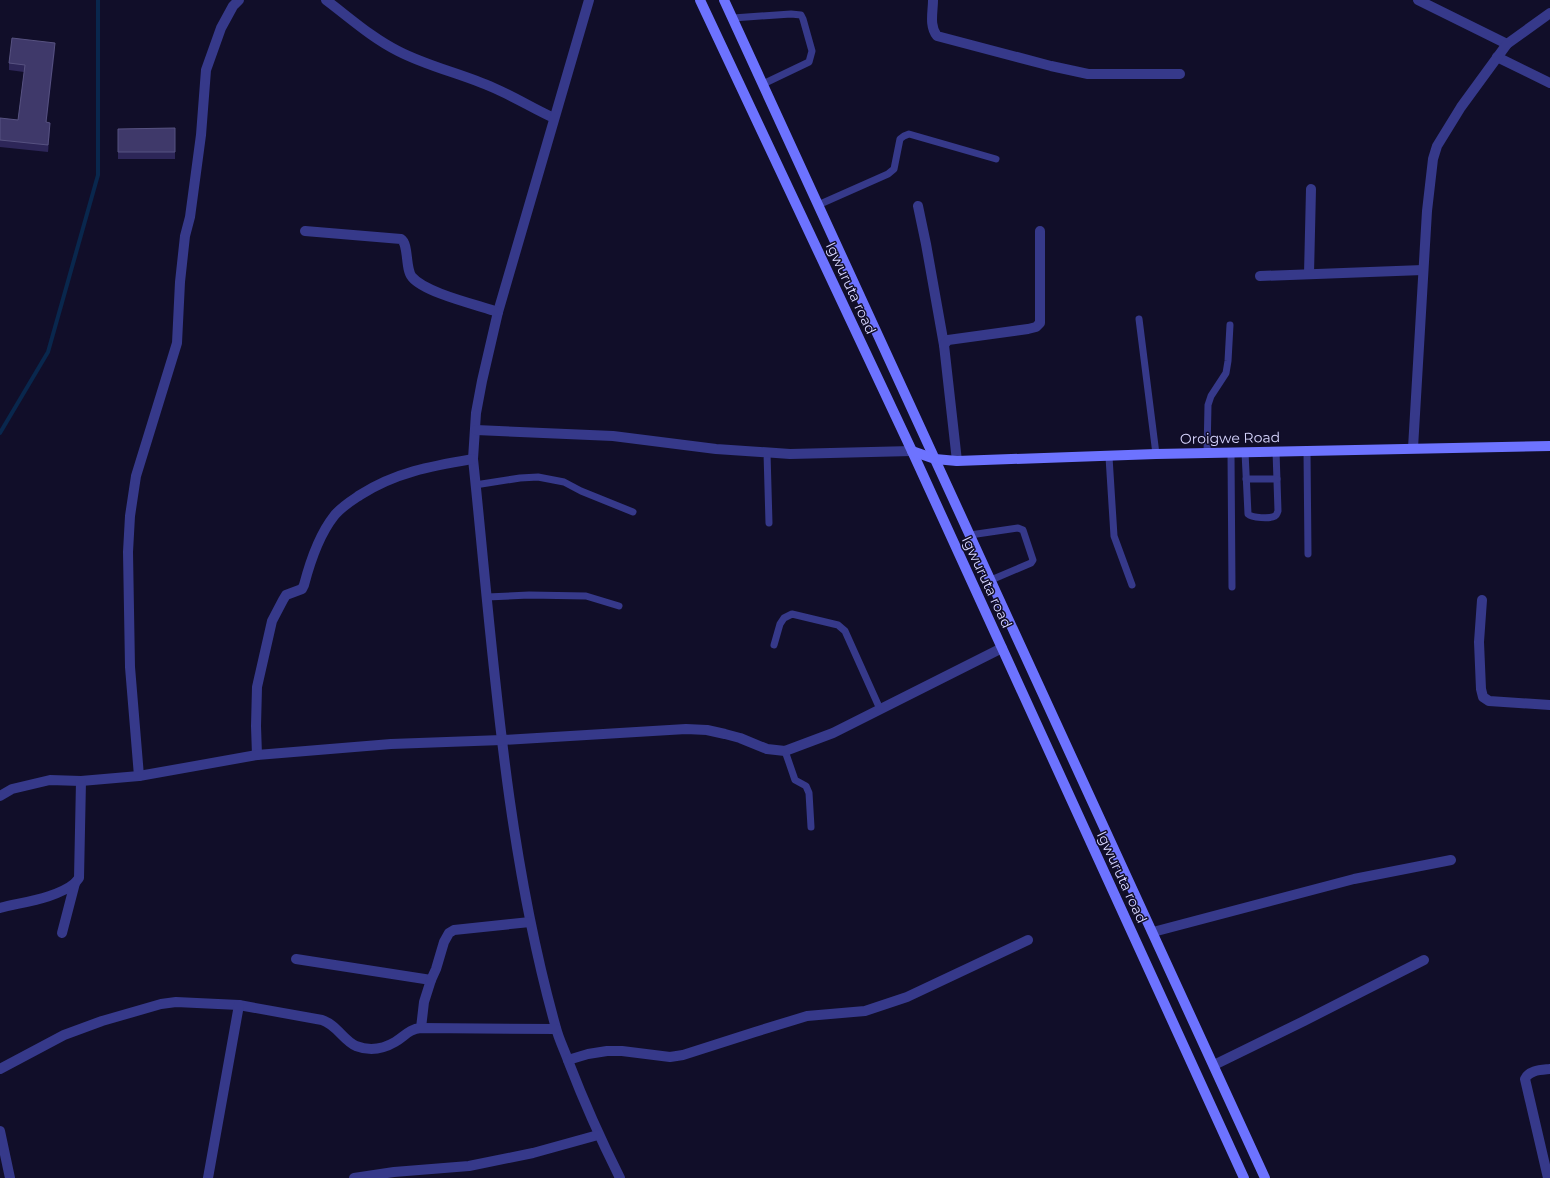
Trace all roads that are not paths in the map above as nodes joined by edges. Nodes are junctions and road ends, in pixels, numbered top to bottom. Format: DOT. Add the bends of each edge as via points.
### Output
graph roads {
  1 [pos="239,0"];
  2 [pos="326,0"];
  3 [pos="589,0"];
  4 [pos="700,0"];
  5 [pos="724,0"];
  6 [pos="933,0"];
  7 [pos="1418,0"];
  8 [pos="1550,13"];
  9 [pos="732,18"];
  10 [pos="1507,44"];
  11 [pos="1497,58"];
  12 [pos="1180,74"];
  13 [pos="1550,83"];
  14 [pos="763,84"];
  15 [pos="554,118"];
  16 [pos="996,159"];
  17 [pos="1311,188"];
  18 [pos="818,205"];
  19 [pos="918,206"];
  20 [pos="305,231"];
  21 [pos="1040,231"];
  22 [pos="1423,270"];
  23 [pos="1309,274"];
  24 [pos="1260,276"];
  25 [pos="498,312"];
  26 [pos="1139,319"];
  27 [pos="1230,326"];
  28 [pos="944,345"];
  29 [pos="476,430"];
  30 [pos="1550,446"];
  31 [pos="1412,448"];
  32 [pos="912,451"];
  33 [pos="1307,451"];
  34 [pos="767,452"];
  35 [pos="1245,452"];
  36 [pos="1276,452"];
  37 [pos="1207,453"];
  38 [pos="1231,453"];
  39 [pos="1156,454"];
  40 [pos="1109,456"];
  41 [pos="473,459"];
  42 [pos="935,459"];
  43 [pos="957,461"];
  44 [pos="1246,479"];
  45 [pos="1277,479"];
  46 [pos="476,485"];
  47 [pos="633,512"];
  48 [pos="769,523"];
  49 [pos="970,534"];
  50 [pos="1308,554"];
  51 [pos="991,580"];
  52 [pos="1132,585"];
  53 [pos="1232,587"];
  54 [pos="487,597"];
  55 [pos="1482,600"];
  56 [pos="619,606"];
  57 [pos="774,645"];
  58 [pos="1002,648"];
  59 [pos="1550,705"];
  60 [pos="880,709"];
  61 [pos="502,740"];
  62 [pos="785,751"];
  63 [pos="258,755"];
  64 [pos="139,776"];
  65 [pos="81,781"];
  66 [pos="0,795"];
  67 [pos="811,827"];
  68 [pos="1451,860"];
  69 [pos="75,883"];
  70 [pos="0,908"];
  71 [pos="530,922"];
  72 [pos="1153,932"];
  73 [pos="62,933"];
  74 [pos="1028,940"];
  75 [pos="296,959"];
  76 [pos="1424,960"];
  77 [pos="431,980"];
  78 [pos="239,1005"];
  79 [pos="421,1028"];
  80 [pos="556,1029"];
  81 [pos="568,1060"];
  82 [pos="1214,1065"];
  83 [pos="0,1068"];
  84 [pos="1550,1069"];
  85 [pos="0,1131"];
  86 [pos="598,1135"];
  87 [pos="10,1178"];
  88 [pos="208,1178"];
  89 [pos="354,1178"];
  90 [pos="620,1178"];
  91 [pos="1244,1178"];
  92 [pos="1265,1178"];
  93 [pos="1548,1178"];
  1 -- 64 [label="street" via="221,28 206,70 201,135 184,244 177,343 136,476 130,516 130,667"];
  2 -- 15 [label="street" via="378,39 399,51 494,88"];
  3 -- 15 [label="street"];
  4 -- 32 [label="main road, Igwuruta road"];
  5 -- 9 [label="main road, Igwuruta road"];
  6 -- 12 [label="street" via="932,26 937,36 1088,74"];
  7 -- 10 [label="street"];
  8 -- 10 [label="street"];
  9 -- 14 [label="main road, Igwuruta road"];
  9 -- 14 [label="lane" via="791,14 801,15 803,19 812,51 809,62"];
  10 -- 11 [label="street"];
  11 -- 13 [label="street"];
  11 -- 22 [label="street" via="1461,107 1437,146 1430,177"];
  14 -- 18 [label="main road, Igwuruta road"];
  15 -- 25 [label="street"];
  16 -- 18 [label="lane" via="909,134 900,139 894,169 888,174"];
  17 -- 23 [label="street"];
  18 -- 42 [label="main road, Igwuruta road"];
  19 -- 28 [label="street"];
  20 -- 25 [label="street" via="401,239 411,276 420,283 443,295"];
  21 -- 28 [label="street" via="1039,325 1028,329 948,340"];
  22 -- 23 [label="street"];
  22 -- 31 [label="street"];
  23 -- 24 [label="street"];
  25 -- 29 [label="street" via="476,413"];
  26 -- 39 [label="lane"];
  27 -- 37 [label="lane" via="1226,374 1208,405"];
  28 -- 43 [label="street"];
  29 -- 34 [label="street" via="613,436 716,449"];
  29 -- 41 [label="street"];
  30 -- 31 [label="main road, Oroigwe Road"];
  31 -- 33 [label="main road, Oroigwe Road"];
  32 -- 34 [label="street" via="790,454"];
  32 -- 42 [label="main road, Oroigwe Road"];
  32 -- 58 [label="main road, Igwuruta road"];
  33 -- 36 [label="main road, Oroigwe Road"];
  33 -- 50 [label="lane"];
  34 -- 48 [label="lane"];
  35 -- 36 [label="main road, Oroigwe Road"];
  35 -- 38 [label="main road, Oroigwe Road"];
  35 -- 44 [label="lane"];
  36 -- 45 [label="lane"];
  37 -- 38 [label="main road, Oroigwe Road"];
  37 -- 39 [label="main road, Oroigwe Road"];
  38 -- 53 [label="lane"];
  39 -- 40 [label="main road, Oroigwe Road"];
  40 -- 43 [label="main road, Oroigwe Road"];
  40 -- 52 [label="lane" via="1114,536"];
  41 -- 46 [label="street"];
  41 -- 63 [label="street" via="404,473 372,487 347,503 334,516 323,533 302,589 282,600 272,621 257,687"];
  42 -- 43 [label="main road, Oroigwe Road"];
  42 -- 49 [label="main road, Igwuruta road"];
  44 -- 45 [label="lane"];
  44 -- 45 [label="lane" via="1248,514 1252,517 1273,517 1277,514"];
  46 -- 47 [label="lane" via="538,477 564,482"];
  46 -- 54 [label="street"];
  49 -- 51 [label="main road, Igwuruta road"];
  49 -- 51 [label="lane" via="1018,528 1023,530 1033,560"];
  51 -- 72 [label="main road, Igwuruta road"];
  54 -- 56 [label="lane" via="586,596"];
  54 -- 61 [label="street"];
  55 -- 59 [label="street" via="1479,642 1483,697 1489,701"];
  57 -- 60 [label="lane" via="780,624 784,618 792,614 838,625 845,631"];
  58 -- 60 [label="street"];
  58 -- 91 [label="main road, Igwuruta road"];
  60 -- 62 [label="street" via="833,733"];
  61 -- 62 [label="street" via="686,729 725,734 767,749"];
  61 -- 63 [label="street" via="391,744"];
  61 -- 71 [label="street" via="516,845"];
  62 -- 67 [label="lane" via="795,780 806,786 809,793"];
  63 -- 64 [label="street"];
  64 -- 65 [label="street"];
  65 -- 66 [label="street" via="50,780 12,789"];
  65 -- 69 [label="street" via="79,878"];
  68 -- 72 [label="street" via="1354,878"];
  69 -- 70 [label="street" via="52,894"];
  69 -- 73 [label="street"];
  71 -- 77 [label="street" via="454,930 444,942"];
  71 -- 80 [label="street"];
  72 -- 82 [label="main road, Igwuruta road"];
  74 -- 81 [label="street" via="906,996 865,1011 807,1016 683,1056 607,1051"];
  75 -- 77 [label="street"];
  76 -- 82 [label="street"];
  77 -- 79 [label="street" via="424,1002"];
  78 -- 79 [label="street" via="328,1022 355,1045 369,1049 383,1048 413,1029"];
  78 -- 83 [label="street" via="176,1002 161,1004 102,1020 64,1035"];
  78 -- 88 [label="street"];
  79 -- 80 [label="street"];
  80 -- 81 [label="street"];
  81 -- 86 [label="street"];
  82 -- 92 [label="main road, Igwuruta road"];
  84 -- 93 [label="street" via="1532,1072 1525,1079"];
  85 -- 87 [label="street"];
  86 -- 89 [label="street" via="533,1153 469,1166"];
  86 -- 90 [label="street"];
}
